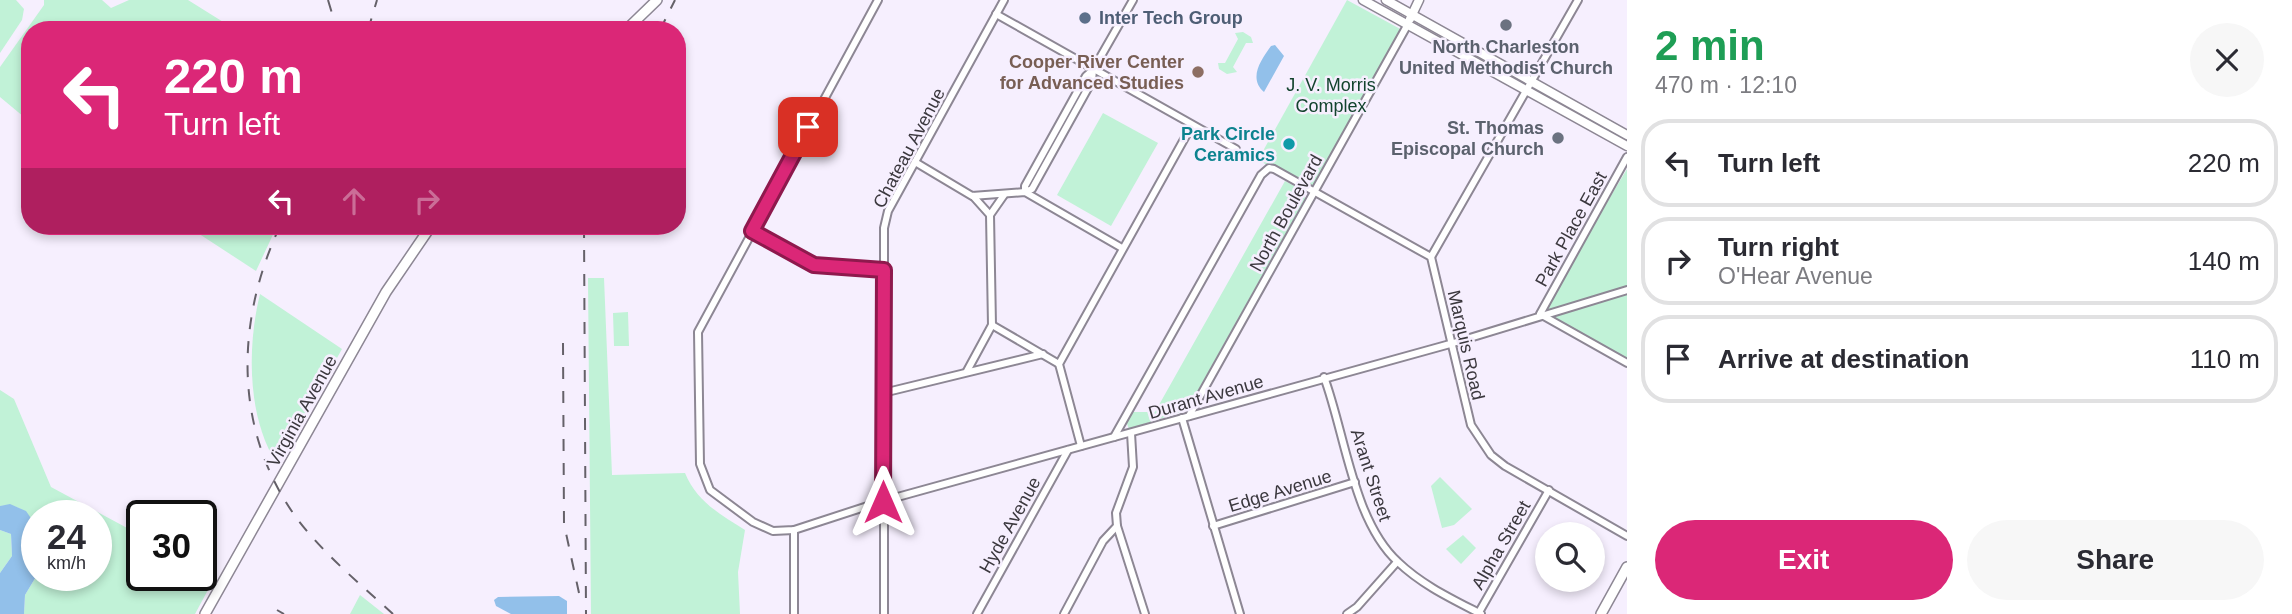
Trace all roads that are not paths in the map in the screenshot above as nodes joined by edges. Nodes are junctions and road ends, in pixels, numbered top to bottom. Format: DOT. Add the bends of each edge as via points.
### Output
graph roads {
  1 [pos="657,0"];
  2 [pos="878,0"];
  3 [pos="1004,0"];
  4 [pos="1133,0"];
  5 [pos="1363,0"];
  6 [pos="1386,0"];
  7 [pos="1419,0"];
  8 [pos="1578,0"];
  9 [pos="996,14"];
  10 [pos="1412,15"];
  11 [pos="635,21"];
  12 [pos="1408,24"];
  13 [pos="1093,70"];
  14 [pos="1532,82"];
  15 [pos="1527,92"];
  16 [pos="1192,125"];
  17 [pos="1627,135"];
  18 [pos="1627,146"];
  19 [pos="1236,149"];
  20 [pos="1627,157"];
  21 [pos="915,162"];
  22 [pos="1314,191"];
  23 [pos="1026,192"];
  24 [pos="1005,195"];
  25 [pos="972,196"];
  26 [pos="990,215"];
  27 [pos="752,231"];
  28 [pos="425,235"];
  29 [pos="1122,248"];
  30 [pos="1431,257"];
  31 [pos="884,270"];
  32 [pos="1627,290"];
  33 [pos="1540,314"];
  34 [pos="992,325"];
  35 [pos="1450,344"];
  36 [pos="1043,354"];
  37 [pos="1627,363"];
  38 [pos="1059,364"];
  39 [pos="967,371"];
  40 [pos="1324,377"];
  41 [pos="883,393"];
  42 [pos="1186,417"];
  43 [pos="1130,433"];
  44 [pos="1114,437"];
  45 [pos="1081,446"];
  46 [pos="1068,450"];
  47 [pos="1355,482"];
  48 [pos="1549,490"];
  49 [pos="883,502"];
  50 [pos="1117,526"];
  51 [pos="1213,526"];
  52 [pos="794,530"];
  53 [pos="1627,536"];
  54 [pos="1397,562"];
  55 [pos="1627,567"];
  56 [pos="1358,611"];
  57 [pos="205,614"];
  58 [pos="794,614"];
  59 [pos="884,614"];
  60 [pos="977,614"];
  61 [pos="1064,614"];
  62 [pos="1145,614"];
  63 [pos="1240,614"];
  64 [pos="1347,614"];
  65 [pos="1479,614"];
  66 [pos="1601,614"];
  1 -- 11 [label="main road"];
  2 -- 27 [label="street"];
  3 -- 9 [label="street, Chateau Avenue"];
  4 -- 13 [label="street"];
  5 -- 12 [label="street"];
  6 -- 10 [label="street"];
  7 -- 10 [label="street"];
  8 -- 14 [label="street"];
  9 -- 13 [label="street"];
  9 -- 21 [label="street, Chateau Avenue"];
  10 -- 12 [label="street"];
  10 -- 14 [label="street"];
  12 -- 15 [label="street"];
  12 -- 22 [label="street, North Boulevard"];
  13 -- 16 [label="street"];
  13 -- 23 [label="street" via="1061,120 1025,186"];
  14 -- 15 [label="street"];
  14 -- 17 [label="street"];
  15 -- 18 [label="street"];
  15 -- 30 [label="street"];
  16 -- 19 [label="street"];
  16 -- 29 [label="street"];
  20 -- 33 [label="street, Park Place East"];
  21 -- 25 [label="street"];
  21 -- 31 [label="street, Chateau Avenue" via="888,211"];
  22 -- 30 [label="street"];
  22 -- 42 [label="street, North Boulevard"];
  22 -- 44 [label="street" via="1274,169 1261,175"];
  23 -- 24 [label="street"];
  23 -- 29 [label="street"];
  24 -- 25 [label="street"];
  24 -- 26 [label="street"];
  25 -- 26 [label="street"];
  26 -- 34 [label="street"];
  27 -- 31 [label="street" via="814,265"];
  27 -- 52 [label="street" via="698,332 700,464 705,484 762,528"];
  28 -- 57 [label="main road, Virginia Avenue" via="386,292"];
  29 -- 38 [label="street"];
  30 -- 35 [label="street, Marquis Road"];
  31 -- 41 [label="street, Chateau Avenue"];
  32 -- 33 [label="street, Durant Avenue"];
  33 -- 35 [label="street, Durant Avenue"];
  33 -- 37 [label="street"];
  34 -- 36 [label="street"];
  34 -- 39 [label="street"];
  35 -- 40 [label="street, Durant Avenue"];
  35 -- 48 [label="street, Marquis Road" via="1478,438 1505,466"];
  36 -- 38 [label="street"];
  36 -- 39 [label="street"];
  38 -- 45 [label="street"];
  39 -- 41 [label="street"];
  40 -- 42 [label="street, Durant Avenue"];
  40 -- 47 [label="street, Arant Street"];
  41 -- 49 [label="street, Chateau Avenue"];
  42 -- 43 [label="street, Durant Avenue"];
  42 -- 51 [label="street"];
  43 -- 44 [label="street, Durant Avenue"];
  43 -- 50 [label="street" via="1133,467 1116,513"];
  44 -- 45 [label="street, Durant Avenue"];
  45 -- 46 [label="street, Durant Avenue"];
  46 -- 49 [label="street, Durant Avenue"];
  46 -- 60 [label="street, Hyde Avenue"];
  47 -- 51 [label="street, Edge Avenue"];
  47 -- 54 [label="street, Arant Street" via="1371,525"];
  48 -- 53 [label="street, Marquis Road"];
  48 -- 65 [label="street, Alpha Street"];
  49 -- 52 [label="street, Durant Avenue"];
  49 -- 59 [label="street, Chateau Avenue"];
  50 -- 61 [label="street" via="1103,541"];
  50 -- 62 [label="street"];
  51 -- 63 [label="street"];
  52 -- 58 [label="street"];
  54 -- 56 [label="street"];
  54 -- 65 [label="street, Arant Street"];
  55 -- 66 [label="main road"];
  56 -- 64 [label="street"];
}
